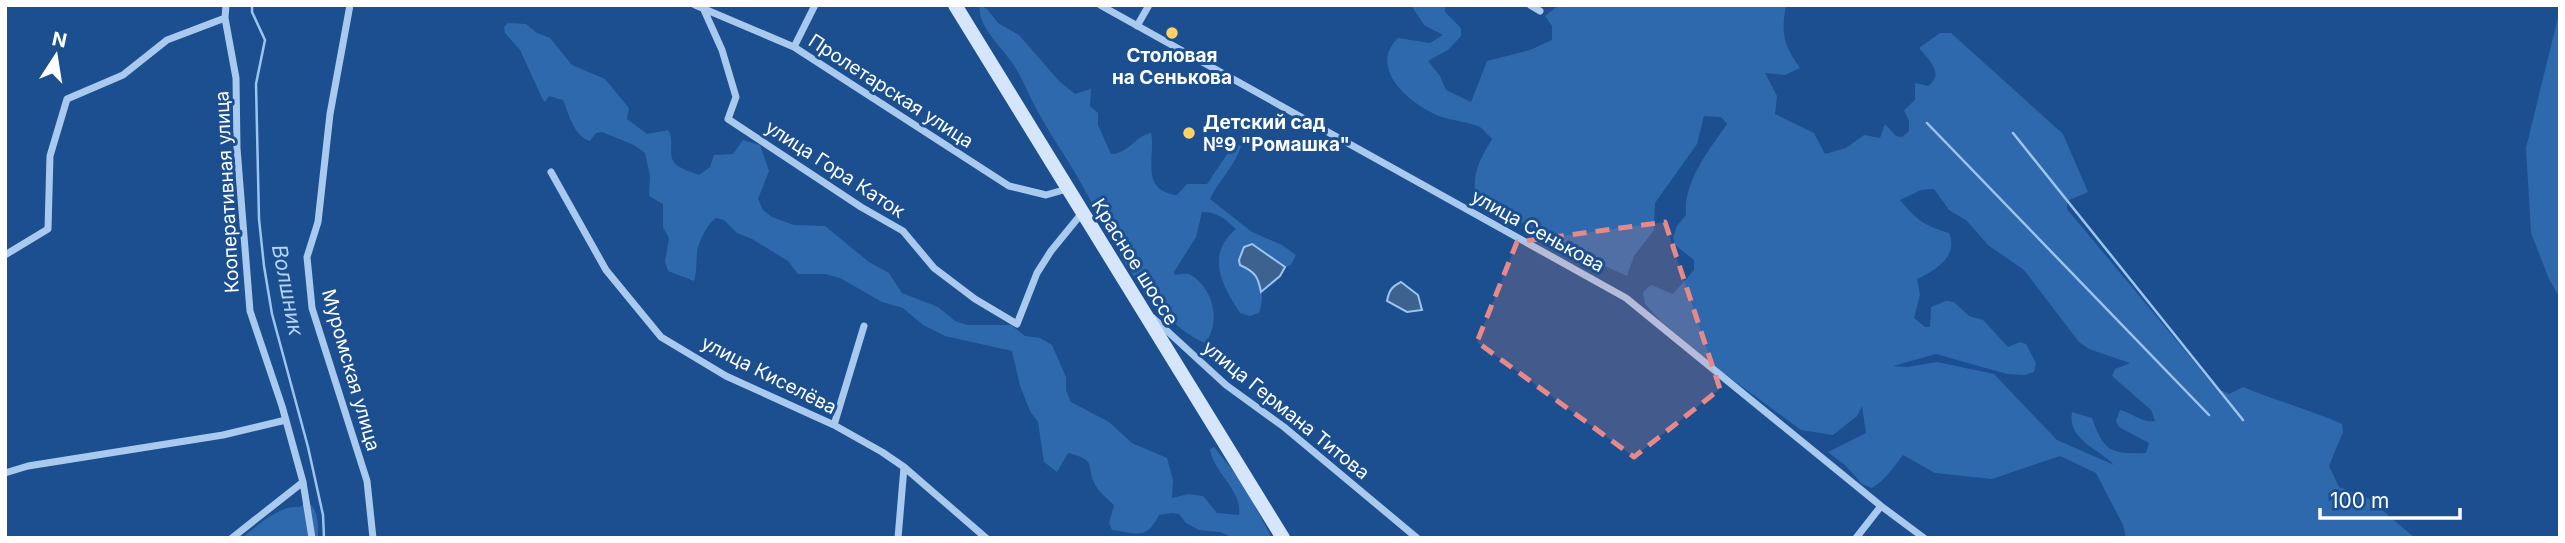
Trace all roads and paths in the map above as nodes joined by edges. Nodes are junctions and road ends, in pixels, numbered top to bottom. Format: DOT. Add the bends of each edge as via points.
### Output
graph roads {
  1 [pos="226,5"];
  2 [pos="350,5"];
  3 [pos="695,5"];
  4 [pos="815,5"];
  5 [pos="955,5"];
  6 [pos="1100,5"];
  7 [pos="1149,5"];
  8 [pos="1530,5"];
  9 [pos="704,10"];
  10 [pos="1540,11"];
  11 [pos="225,18"];
  12 [pos="1137,26"];
  13 [pos="794,47"];
  14 [pos="551,172"];
  15 [pos="1068,189"];
  16 [pos="1083,214"];
  17 [pos="5,255"];
  18 [pos="1138,303"];
  19 [pos="864,326"];
  20 [pos="286,420"];
  21 [pos="834,425"];
  22 [pos="904,467"];
  23 [pos="5,473"];
  24 [pos="303,482"];
  25 [pos="1881,506"];
  26 [pos="232,538"];
  27 [pos="312,538"];
  28 [pos="373,538"];
  29 [pos="898,538"];
  30 [pos="986,538"];
  31 [pos="1283,538"];
  32 [pos="1417,538"];
  33 [pos="1856,538"];
  34 [pos="1924,538"];
  1 -- 11 [label="street, Кооперативная улица"];
  2 -- 28 [label="street, Муромская улица" via="330,114 318,222 307,257 312,308 367,481"];
  3 -- 9 [label="street, Пролетарская улица"];
  4 -- 13 [label="street"];
  5 -- 15 [label="main road, Красное шоссе"];
  6 -- 12 [label="street, улица Сенькова"];
  7 -- 12 [label="street"];
  8 -- 10 [label="street"];
  9 -- 13 [label="street, Пролетарская улица"];
  9 -- 16 [label="street, улица Гора Каток" via="736,97 728,119 903,231 934,268 1017,324 1037,273"];
  11 -- 17 [label="street" via="166,40 123,75 67,99 50,156 48,229"];
  11 -- 20 [label="street, Кооперативная улица" via="236,78 250,311"];
  12 -- 25 [label="street, улица Сенькова" via="1626,298"];
  13 -- 15 [label="street, Пролетарская улица" via="1009,186 1046,195"];
  14 -- 21 [label="street, улица Киселёва" via="606,270 662,337 726,376"];
  15 -- 16 [label="main road, Красное шоссе"];
  16 -- 18 [label="main road, Красное шоссе"];
  18 -- 31 [label="main road, Красное шоссе"];
  18 -- 32 [label="street, улица Германа Титова" via="1226,385"];
  19 -- 21 [label="street"];
  20 -- 23 [label="street"];
  20 -- 24 [label="street, Кооперативная улица"];
  21 -- 22 [label="street, улица Киселёва"];
  22 -- 29 [label="street"];
  22 -- 30 [label="street, улица Киселёва"];
  24 -- 26 [label="street"];
  24 -- 27 [label="street, Кооперативная улица"];
  25 -- 33 [label="street"];
  25 -- 34 [label="street, улица Сенькова"];
}
